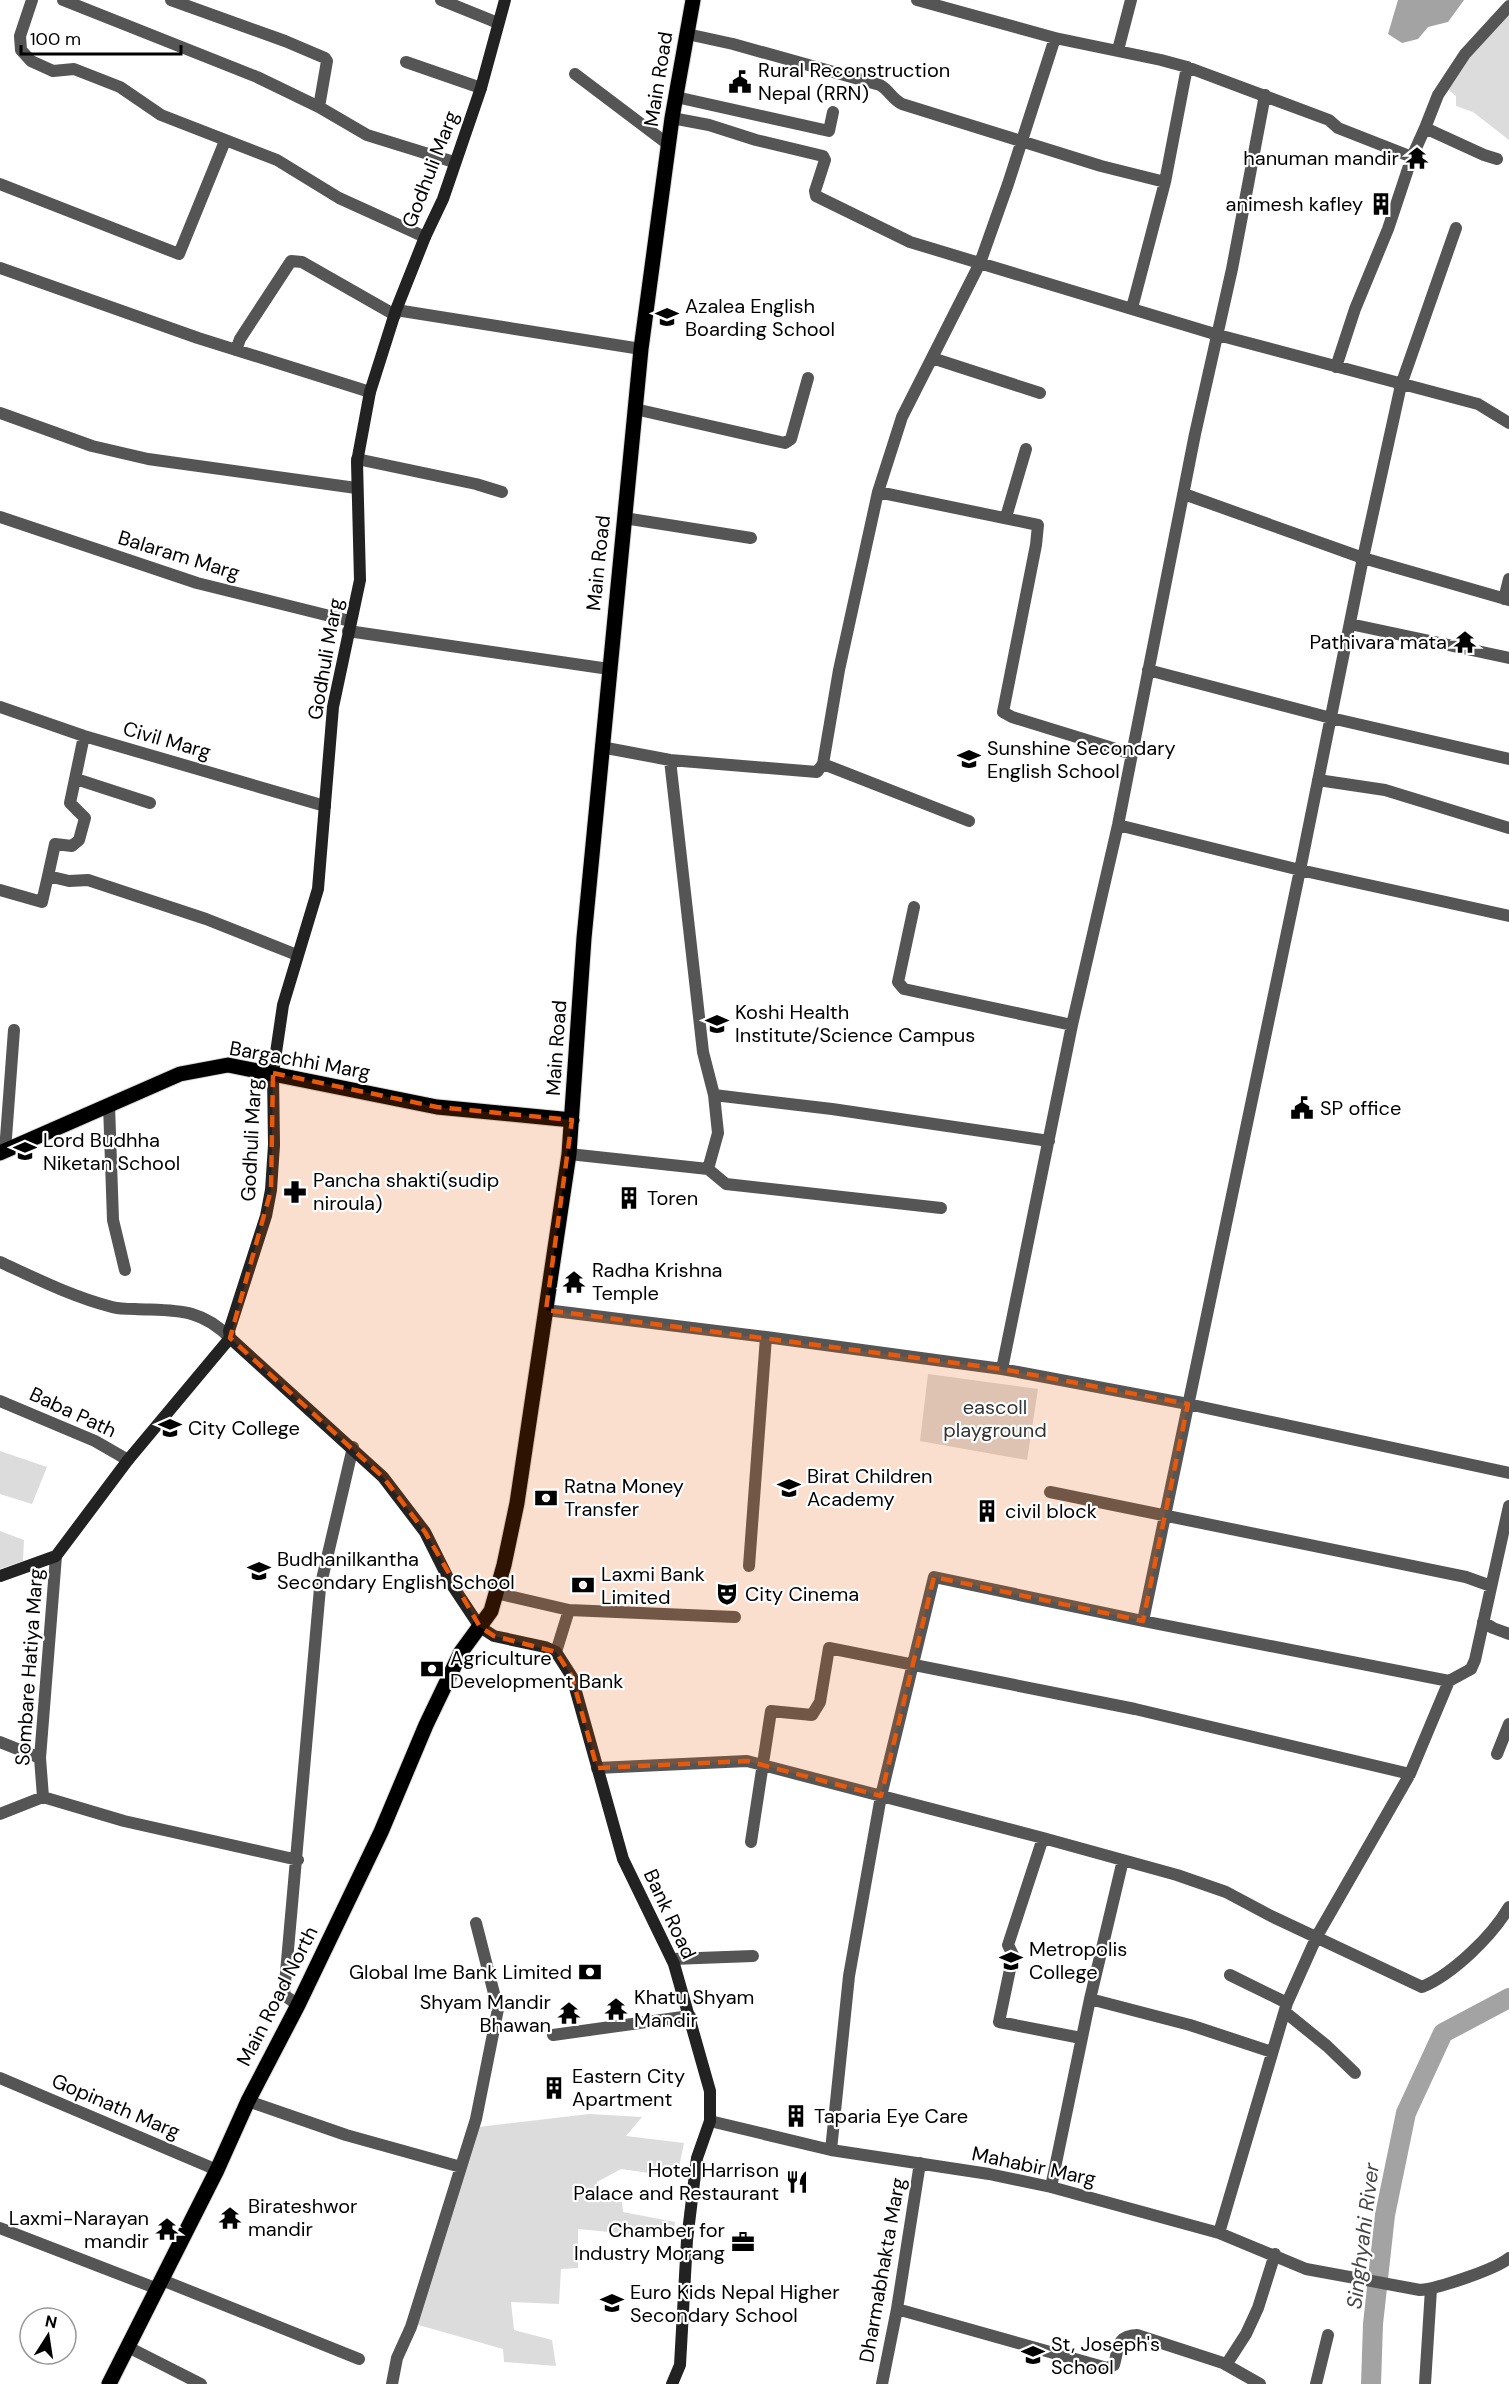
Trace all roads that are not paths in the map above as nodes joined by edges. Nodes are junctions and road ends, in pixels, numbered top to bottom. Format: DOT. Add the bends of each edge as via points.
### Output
graph roads {
  1 [pos="32,0"];
  2 [pos="63,0"];
  3 [pos="171,0"];
  4 [pos="441,0"];
  5 [pos="505,0"];
  6 [pos="693,0"];
  7 [pos="698,0"];
  8 [pos="916,0"];
  9 [pos="1131,0"];
  10 [pos="957,5"];
  11 [pos="1509,6"];
  12 [pos="498,23"];
  13 [pos="690,34"];
  14 [pos="1055,38"];
  15 [pos="1118,50"];
  16 [pos="406,62"];
  17 [pos="1187,67"];
  18 [pos="575,74"];
  19 [pos="481,88"];
  20 [pos="1265,95"];
  21 [pos="678,97"];
  22 [pos="318,107"];
  23 [pos="833,112"];
  24 [pos="675,118"];
  25 [pos="1425,128"];
  26 [pos="1023,140"];
  27 [pos="225,141"];
  28 [pos="669,145"];
  29 [pos="1412,157"];
  30 [pos="1497,159"];
  31 [pos="454,162"];
  32 [pos="1165,182"];
  33 [pos="0,184"];
  34 [pos="1456,228"];
  35 [pos="425,237"];
  36 [pos="980,263"];
  37 [pos="0,268"];
  38 [pos="1132,308"];
  39 [pos="396,312"];
  40 [pos="1218,335"];
  41 [pos="236,350"];
  42 [pos="641,350"];
  43 [pos="932,358"];
  44 [pos="1336,367"];
  45 [pos="808,378"];
  46 [pos="1401,385"];
  47 [pos="370,392"];
  48 [pos="1040,393"];
  49 [pos="638,410"];
  50 [pos="0,413"];
  51 [pos="1509,423"];
  52 [pos="1026,449"];
  53 [pos="357,459"];
  54 [pos="356,488"];
  55 [pos="502,492"];
  56 [pos="878,492"];
  57 [pos="1184,494"];
  58 [pos="0,517"];
  59 [pos="1006,517"];
  60 [pos="627,519"];
  61 [pos="751,538"];
  62 [pos="1363,558"];
  63 [pos="1509,579"];
  64 [pos="1506,600"];
  65 [pos="1350,624"];
  66 [pos="349,626"];
  67 [pos="1509,658"];
  68 [pos="609,669"];
  69 [pos="1148,670"];
  70 [pos="0,707"];
  71 [pos="1331,718"];
  72 [pos="84,736"];
  73 [pos="604,747"];
  74 [pos="1132,754"];
  75 [pos="1509,759"];
  76 [pos="670,760"];
  77 [pos="823,764"];
  78 [pos="76,779"];
  79 [pos="1318,780"];
  80 [pos="150,803"];
  81 [pos="325,806"];
  82 [pos="969,821"];
  83 [pos="1118,825"];
  84 [pos="1509,828"];
  85 [pos="1300,870"];
  86 [pos="48,876"];
  87 [pos="0,890"];
  88 [pos="914,907"];
  89 [pos="1509,916"];
  90 [pos="297,955"];
  91 [pos="1072,1025"];
  92 [pos="14,1030"];
  93 [pos="273,1073"];
  94 [pos="714,1095"];
  95 [pos="109,1105"];
  96 [pos="572,1120"];
  97 [pos="1049,1141"];
  98 [pos="2,1152"];
  99 [pos="569,1154"];
  100 [pos="708,1169"];
  101 [pos="941,1208"];
  102 [pos="0,1262"];
  103 [pos="125,1270"];
  104 [pos="546,1310"];
  105 [pos="766,1337"];
  106 [pos="230,1338"];
  107 [pos="1002,1369"];
  108 [pos="0,1401"];
  109 [pos="1188,1404"];
  110 [pos="353,1447"];
  111 [pos="128,1460"];
  112 [pos="1509,1473"];
  113 [pos="1050,1492"];
  114 [pos="1509,1506"];
  115 [pos="1166,1516"];
  116 [pos="56,1556"];
  117 [pos="749,1566"];
  118 [pos="0,1576"];
  119 [pos="1491,1586"];
  120 [pos="496,1593"];
  121 [pos="569,1611"];
  122 [pos="735,1617"];
  123 [pos="1143,1621"];
  124 [pos="1483,1622"];
  125 [pos="480,1627"];
  126 [pos="1509,1634"];
  127 [pos="556,1652"];
  128 [pos="913,1666"];
  129 [pos="1449,1681"];
  130 [pos="1509,1724"];
  131 [pos="0,1742"];
  132 [pos="1497,1754"];
  133 [pos="40,1758"];
  134 [pos="764,1765"];
  135 [pos="597,1768"];
  136 [pos="1410,1774"];
  137 [pos="881,1796"];
  138 [pos="43,1797"];
  139 [pos="0,1814"];
  140 [pos="1043,1838"];
  141 [pos="751,1842"];
  142 [pos="298,1860"];
  143 [pos="1123,1860"];
  144 [pos="1509,1907"];
  145 [pos="476,1923"];
  146 [pos="1317,1936"];
  147 [pos="753,1956"];
  148 [pos="672,1959"];
  149 [pos="1230,1975"];
  150 [pos="1090,1999"];
  151 [pos="298,2005"];
  152 [pos="1286,2007"];
  153 [pos="690,2016"];
  154 [pos="553,2035"];
  155 [pos="1081,2038"];
  156 [pos="1272,2052"];
  157 [pos="1355,2073"];
  158 [pos="0,2078"];
  159 [pos="248,2101"];
  160 [pos="710,2121"];
  161 [pos="831,2150"];
  162 [pos="920,2163"];
  163 [pos="461,2167"];
  164 [pos="217,2170"];
  165 [pos="1052,2187"];
  166 [pos="0,2228"];
  167 [pos="1219,2233"];
  168 [pos="1275,2254"];
  169 [pos="1508,2260"];
  170 [pos="160,2284"];
  171 [pos="1425,2290"];
  172 [pos="897,2309"];
  173 [pos="1328,2336"];
  174 [pos="128,2347"];
  175 [pos="359,2359"];
  176 [pos="1226,2365"];
  177 [pos="109,2384"];
  178 [pos="201,2384"];
  179 [pos="392,2384"];
  180 [pos="672,2384"];
  181 [pos="882,2384"];
  182 [pos="1260,2384"];
  183 [pos="1316,2384"];
  184 [pos="1425,2384"];
  1 -- 27 [label="street" via="20,36 21,50 31,61 53,71 74,69 91,75 120,87 161,115"];
  2 -- 22 [label="street" via="257,77"];
  3 -- 22 [label="street" via="326,58"];
  4 -- 12 [label="street"];
  5 -- 12 [label="main road, Godhuli Marg"];
  6 -- 13 [label="main road, Main Road"];
  7 -- 13 [label="main road, Main Road"];
  8 -- 10 [label="street"];
  9 -- 15 [label="street"];
  10 -- 14 [label="street"];
  11 -- 25 [label="street" via="1465,54 1438,95"];
  12 -- 19 [label="main road, Godhuli Marg"];
  13 -- 21 [label="main road, Main Road"];
  13 -- 26 [label="street" via="880,85 902,104"];
  14 -- 15 [label="street"];
  14 -- 26 [label="street"];
  15 -- 17 [label="street"];
  16 -- 19 [label="street"];
  17 -- 20 [label="street"];
  17 -- 32 [label="street"];
  18 -- 28 [label="street"];
  19 -- 31 [label="main road, Godhuli Marg"];
  20 -- 29 [label="street"];
  20 -- 40 [label="street"];
  21 -- 23 [label="street" via="829,131"];
  21 -- 24 [label="main road, Main Road"];
  22 -- 31 [label="street" via="367,135"];
  24 -- 28 [label="main road, Main Road"];
  24 -- 36 [label="street" via="823,156 815,191 819,198 910,242"];
  24 -- 49 [label="main road, Main Road"];
  25 -- 29 [label="street"];
  25 -- 30 [label="street"];
  26 -- 32 [label="street"];
  26 -- 36 [label="street"];
  27 -- 33 [label="street" via="179,254"];
  27 -- 35 [label="street" via="277,160 339,198"];
  28 -- 42 [label="main road, Main Road"];
  29 -- 44 [label="street"];
  31 -- 35 [label="main road, Godhuli Marg" via="443,199"];
  32 -- 38 [label="street"];
  34 -- 46 [label="street"];
  35 -- 39 [label="main road, Godhuli Marg"];
  36 -- 38 [label="street"];
  36 -- 43 [label="street"];
  37 -- 41 [label="street"];
  38 -- 40 [label="street"];
  39 -- 41 [label="street" via="302,262 291,261"];
  39 -- 42 [label="street"];
  39 -- 47 [label="main road, Godhuli Marg"];
  40 -- 44 [label="street"];
  40 -- 57 [label="street"];
  41 -- 47 [label="street"];
  42 -- 49 [label="main road, Main Road"];
  43 -- 48 [label="street"];
  43 -- 56 [label="street" via="902,417"];
  44 -- 46 [label="street"];
  45 -- 49 [label="street" via="791,439 785,443"];
  46 -- 51 [label="street" via="1479,404"];
  46 -- 62 [label="street"];
  47 -- 53 [label="main road, Godhuli Marg"];
  49 -- 60 [label="main road, Main Road"];
  50 -- 54 [label="street" via="92,446 148,459"];
  52 -- 59 [label="street"];
  53 -- 54 [label="main road, Godhuli Marg"];
  53 -- 55 [label="street"];
  54 -- 66 [label="main road, Godhuli Marg" via="360,580"];
  56 -- 59 [label="street"];
  56 -- 77 [label="street"];
  57 -- 62 [label="street"];
  57 -- 69 [label="street"];
  58 -- 66 [label="street, Balaram Marg" via="197,583"];
  59 -- 74 [label="street" via="1038,525 1003,712"];
  60 -- 61 [label="street"];
  60 -- 68 [label="main road, Main Road"];
  60 -- 73 [label="main road, Main Road"];
  62 -- 64 [label="street"];
  62 -- 65 [label="street"];
  63 -- 64 [label="street"];
  65 -- 67 [label="street"];
  65 -- 71 [label="street"];
  66 -- 68 [label="street, Balaram Marg"];
  66 -- 81 [label="main road, Godhuli Marg" via="333,707"];
  68 -- 73 [label="main road, Main Road"];
  69 -- 71 [label="street"];
  69 -- 74 [label="street"];
  70 -- 72 [label="street, Civil Marg"];
  71 -- 75 [label="street"];
  71 -- 79 [label="street"];
  72 -- 78 [label="street"];
  72 -- 81 [label="street, Civil Marg"];
  73 -- 76 [label="street"];
  73 -- 96 [label="main road, Main Road" via="584,938"];
  74 -- 83 [label="street"];
  76 -- 77 [label="street" via="817,772"];
  76 -- 94 [label="street" via="703,1052"];
  77 -- 82 [label="street"];
  78 -- 80 [label="street"];
  78 -- 86 [label="street" via="70,803 85,818 79,840 72,846 55,844"];
  79 -- 84 [label="street" via="1385,790"];
  79 -- 85 [label="street"];
  81 -- 90 [label="main road, Godhuli Marg" via="318,889"];
  83 -- 85 [label="street"];
  83 -- 91 [label="street"];
  85 -- 89 [label="street"];
  85 -- 109 [label="street"];
  86 -- 87 [label="street" via="42,902"];
  86 -- 90 [label="street" via="88,880 206,919"];
  88 -- 91 [label="street" via="898,982 904,989"];
  90 -- 93 [label="main road, Godhuli Marg" via="283,1005"];
  91 -- 97 [label="street"];
  92 -- 98 [label="street"];
  93 -- 95 [label="main road, Bargachhi Marg" via="228,1065 180,1074"];
  93 -- 96 [label="main road, Bargachhi Marg" via="437,1107"];
  93 -- 106 [label="main road, Godhuli Marg" via="271,1190"];
  94 -- 97 [label="street"];
  94 -- 100 [label="street" via="718,1133"];
  95 -- 98 [label="main road, Bargachhi Marg"];
  95 -- 103 [label="street" via="113,1220"];
  96 -- 99 [label="main road, Main Road"];
  97 -- 107 [label="street"];
  99 -- 100 [label="street"];
  99 -- 104 [label="main road, Main Road"];
  100 -- 101 [label="street" via="726,1184"];
  102 -- 106 [label="street" via="66,1292 115,1308 176,1309 202,1317"];
  104 -- 105 [label="street"];
  104 -- 120 [label="main road, Main Road North" via="517,1503"];
  105 -- 107 [label="street"];
  105 -- 117 [label="street"];
  106 -- 110 [label="main road"];
  106 -- 111 [label="main road, Sombare Hatiya Marg"];
  107 -- 109 [label="street"];
  108 -- 111 [label="street, Baba Path" via="94,1441"];
  109 -- 112 [label="street"];
  109 -- 115 [label="street"];
  110 -- 125 [label="main road" via="383,1477 425,1532 450,1582"];
  110 -- 142 [label="street" via="320,1588"];
  111 -- 116 [label="main road, Sombare Hatiya Marg"];
  113 -- 115 [label="street"];
  114 -- 119 [label="street"];
  115 -- 119 [label="street" via="1466,1577"];
  115 -- 123 [label="street"];
  116 -- 118 [label="main road"];
  116 -- 133 [label="street, Sombare Hatiya Marg"];
  119 -- 124 [label="street"];
  120 -- 121 [label="street"];
  120 -- 125 [label="main road, Main Road North" via="491,1611"];
  121 -- 122 [label="street"];
  121 -- 127 [label="street"];
  123 -- 128 [label="street" via="934,1577"];
  123 -- 129 [label="street"];
  124 -- 126 [label="street"];
  124 -- 129 [label="street" via="1470,1669"];
  125 -- 127 [label="main road" via="494,1636"];
  125 -- 151 [label="main road, Main Road North" via="456,1662 381,1832"];
  127 -- 135 [label="main road, Bank Road" via="572,1677"];
  128 -- 134 [label="street" via="829,1648 820,1702 812,1715 771,1711"];
  128 -- 136 [label="street" via="1135,1709"];
  128 -- 137 [label="street"];
  129 -- 136 [label="street"];
  130 -- 132 [label="street"];
  131 -- 133 [label="street"];
  133 -- 138 [label="street, Sombare Hatiya Marg"];
  134 -- 135 [label="street" via="732,1760"];
  134 -- 137 [label="street"];
  134 -- 141 [label="street"];
  135 -- 148 [label="main road, Bank Road" via="623,1859"];
  136 -- 146 [label="street"];
  137 -- 140 [label="street"];
  137 -- 161 [label="street" via="849,1976"];
  138 -- 139 [label="street"];
  138 -- 142 [label="street" via="124,1821"];
  140 -- 143 [label="street"];
  140 -- 155 [label="street" via="1008,1946 1013,1955 999,2022"];
  142 -- 151 [label="street" via="284,1995"];
  143 -- 146 [label="street" via="1226,1892"];
  143 -- 150 [label="street"];
  144 -- 146 [label="street" via="1484,1940 1434,1982 1422,1987"];
  145 -- 163 [label="street" via="498,2009 476,2119"];
  146 -- 152 [label="street"];
  147 -- 148 [label="street"];
  148 -- 153 [label="main road, Bank Road"];
  149 -- 152 [label="street"];
  150 -- 155 [label="street"];
  150 -- 156 [label="street"];
  151 -- 159 [label="main road, Main Road North"];
  152 -- 156 [label="street"];
  152 -- 157 [label="street"];
  153 -- 154 [label="street"];
  153 -- 160 [label="main road, Bank Road" via="711,2091"];
  155 -- 165 [label="street"];
  156 -- 167 [label="street"];
  158 -- 164 [label="street, Gopinath Marg"];
  159 -- 163 [label="street" via="346,2135"];
  159 -- 164 [label="main road, Main Road North"];
  160 -- 161 [label="street, Mahabir Marg"];
  160 -- 180 [label="main road, Bank Road" via="697,2158 687,2240 680,2365"];
  161 -- 162 [label="street, Mahabir Marg"];
  162 -- 165 [label="street, Mahabir Marg"];
  162 -- 172 [label="street, Dharmabhakta Marg"];
  163 -- 179 [label="street" via="411,2327 397,2358"];
  164 -- 170 [label="main road, Main Road North"];
  165 -- 167 [label="street, Mahabir Marg"];
  166 -- 170 [label="street"];
  167 -- 168 [label="street, Mahabir Marg"];
  168 -- 171 [label="street, Mahabir Marg" via="1306,2269"];
  168 -- 176 [label="street" via="1258,2308"];
  169 -- 171 [label="street"];
  170 -- 174 [label="main road, Main Road North"];
  170 -- 175 [label="street"];
  171 -- 184 [label="street"];
  172 -- 176 [label="street" via="1107,2368 1114,2365 1119,2342 1126,2336 1137,2335"];
  172 -- 181 [label="street, Dharmabhakta Marg"];
  173 -- 183 [label="street"];
  174 -- 177 [label="main road, Main Road North"];
  174 -- 178 [label="street"];
  176 -- 182 [label="street"];
}
